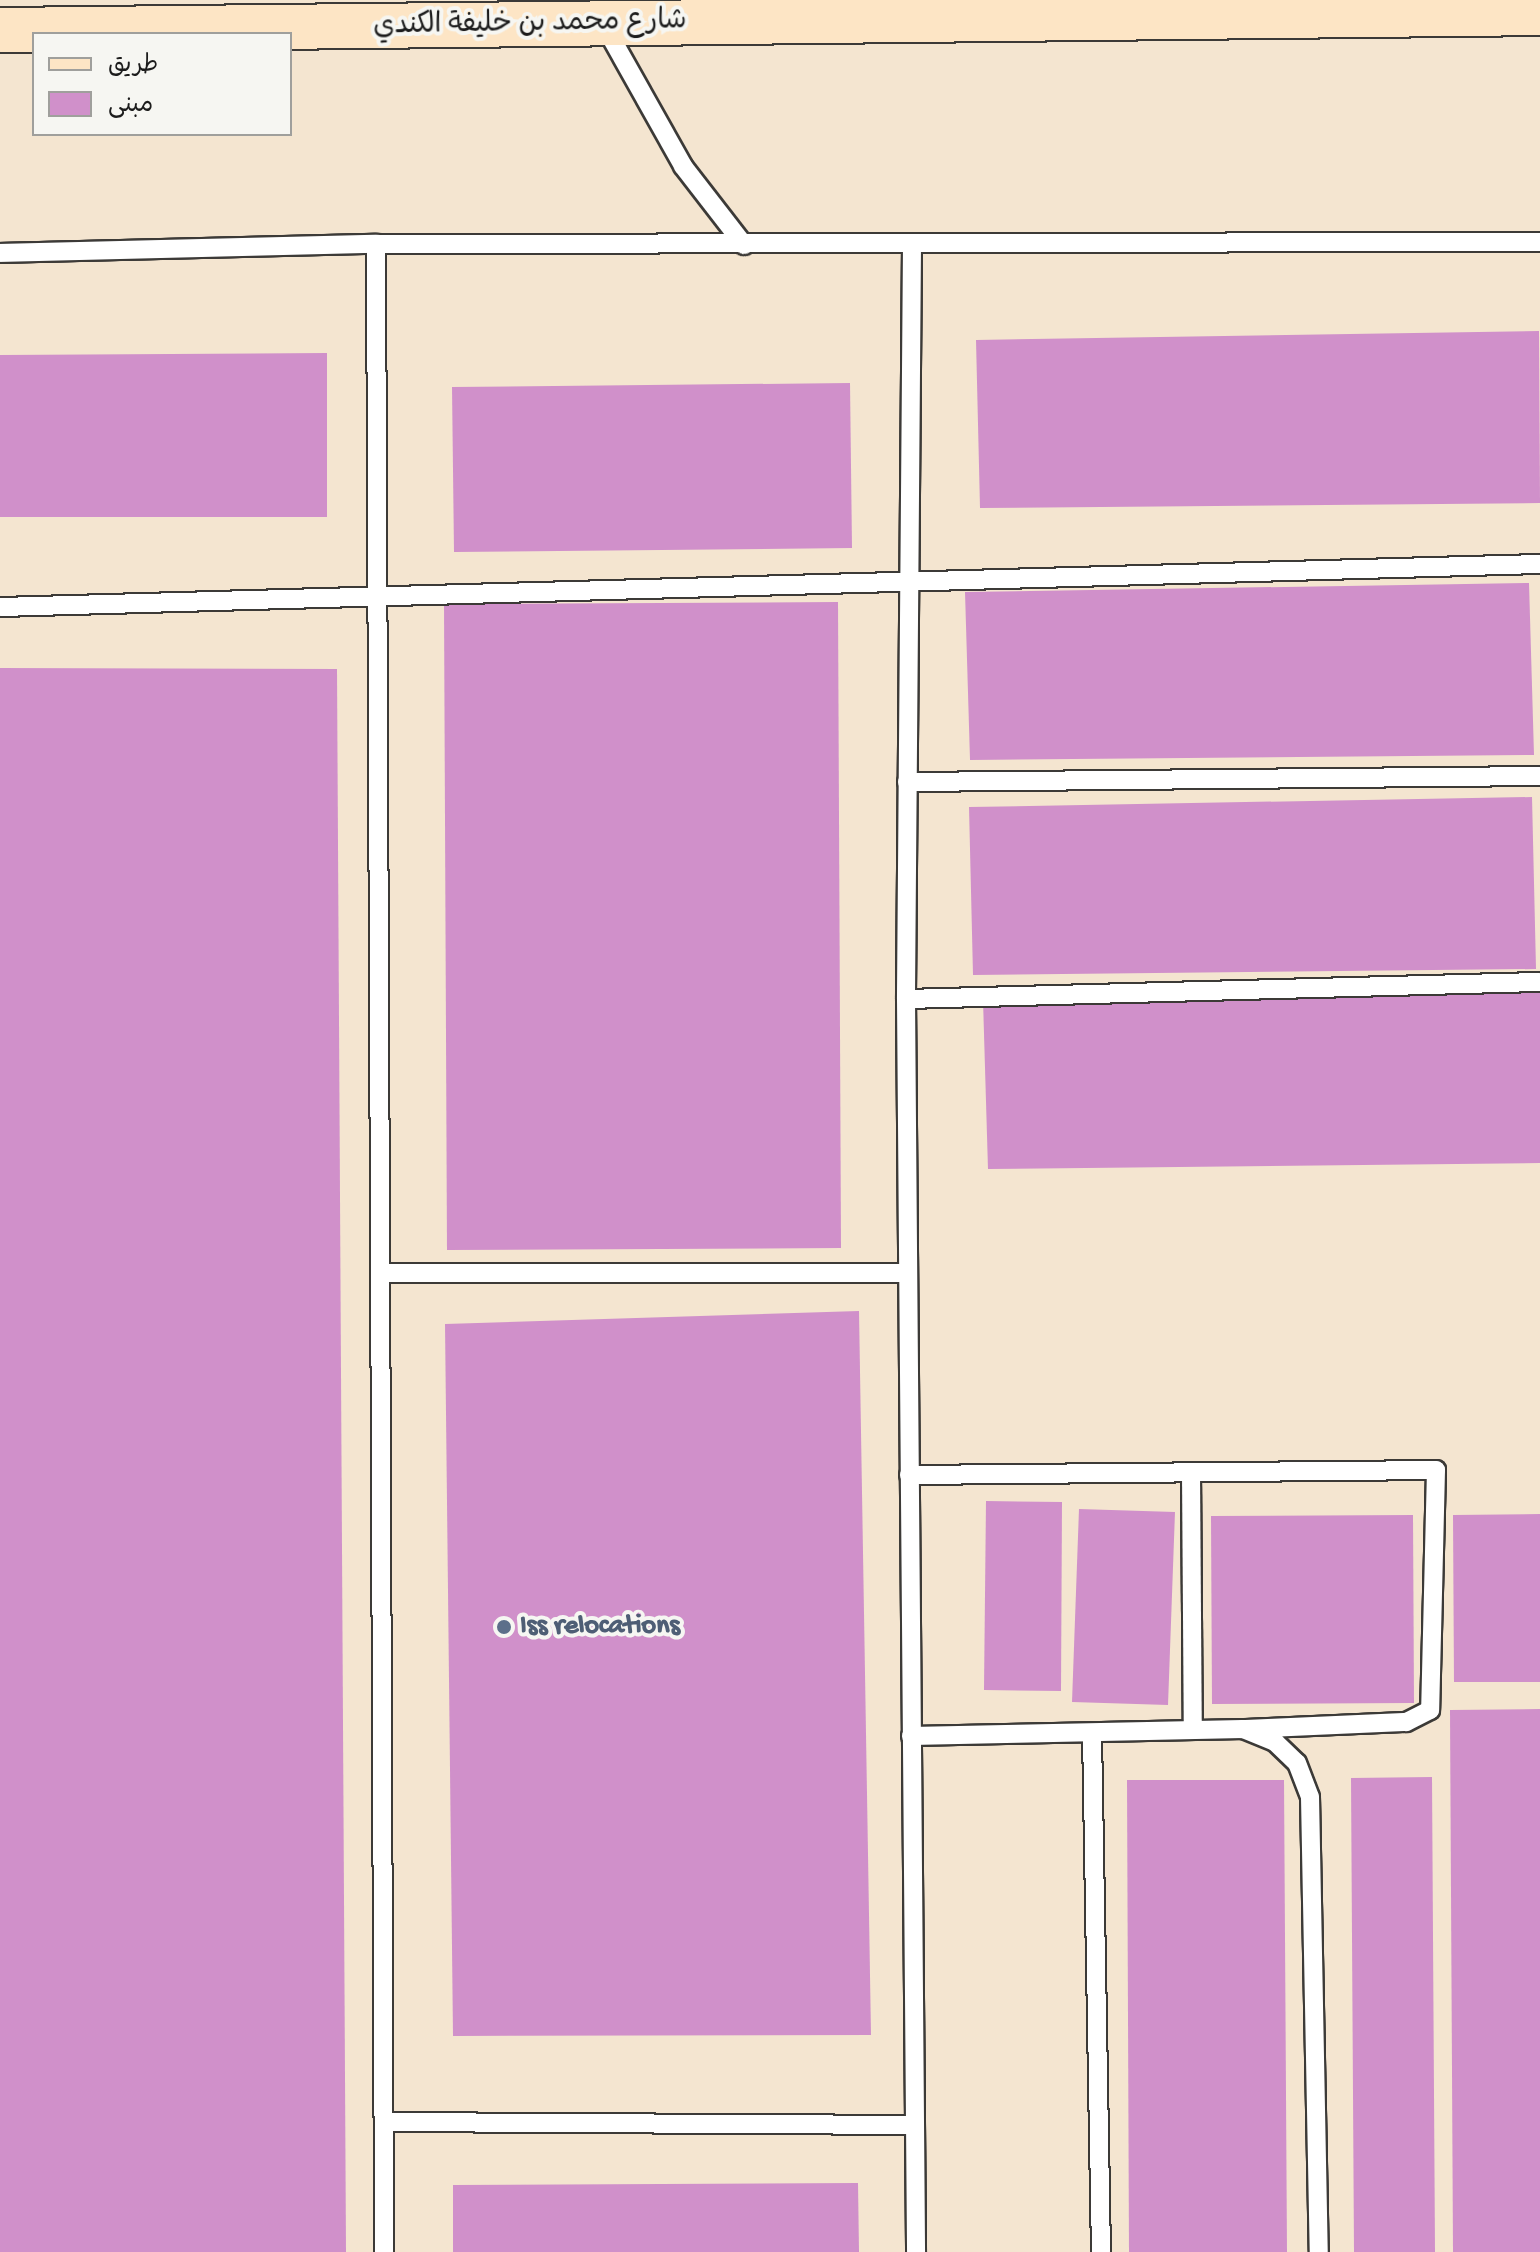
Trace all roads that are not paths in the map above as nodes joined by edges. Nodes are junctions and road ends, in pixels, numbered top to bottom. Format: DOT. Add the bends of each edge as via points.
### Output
graph roads {
  1 [pos="1540,13"];
  2 [pos="604,25"];
  3 [pos="0,30"];
  4 [pos="1540,242"];
  5 [pos="376,244"];
  6 [pos="744,245"];
  7 [pos="912,246"];
  8 [pos="0,253"];
  9 [pos="1540,564"];
  10 [pos="909,579"];
  11 [pos="377,592"];
  12 [pos="0,607"];
  13 [pos="1540,776"];
  14 [pos="907,782"];
  15 [pos="1540,982"];
  16 [pos="906,999"];
  17 [pos="380,1273"];
  18 [pos="907,1273"];
  19 [pos="1191,1472"];
  20 [pos="909,1475"];
  21 [pos="1243,1729"];
  22 [pos="1193,1730"];
  23 [pos="1092,1733"];
  24 [pos="911,1736"];
  25 [pos="384,2122"];
  26 [pos="915,2125"];
  27 [pos="384,2252"];
  28 [pos="916,2252"];
  29 [pos="1101,2252"];
  30 [pos="1319,2252"];
  1 -- 2 [label="main road, شارع محمد بن خليفة الكندي"];
  2 -- 3 [label="main road, شارع محمد بن خليفة الكندي"];
  2 -- 6 [label="lane" via="683,166"];
  4 -- 7 [label="lane"];
  5 -- 6 [label="lane"];
  5 -- 8 [label="lane"];
  5 -- 11 [label="lane"];
  6 -- 7 [label="lane"];
  7 -- 10 [label="lane"];
  9 -- 10 [label="lane"];
  10 -- 11 [label="lane"];
  10 -- 14 [label="lane"];
  11 -- 12 [label="lane"];
  11 -- 17 [label="lane"];
  13 -- 14 [label="lane"];
  14 -- 16 [label="lane"];
  15 -- 16 [label="lane"];
  16 -- 18 [label="lane"];
  17 -- 18 [label="lane"];
  17 -- 25 [label="lane"];
  18 -- 20 [label="lane"];
  19 -- 20 [label="lane"];
  19 -- 21 [label="lane" via="1436,1470 1430,1710 1406,1722"];
  19 -- 22 [label="lane"];
  20 -- 24 [label="lane"];
  21 -- 22 [label="lane"];
  21 -- 30 [label="lane" via="1275,1742 1297,1763 1310,1797"];
  22 -- 23 [label="lane"];
  23 -- 24 [label="lane"];
  23 -- 29 [label="lane"];
  24 -- 26 [label="lane"];
  25 -- 26 [label="lane"];
  25 -- 27 [label="lane"];
  26 -- 28 [label="lane"];
}
